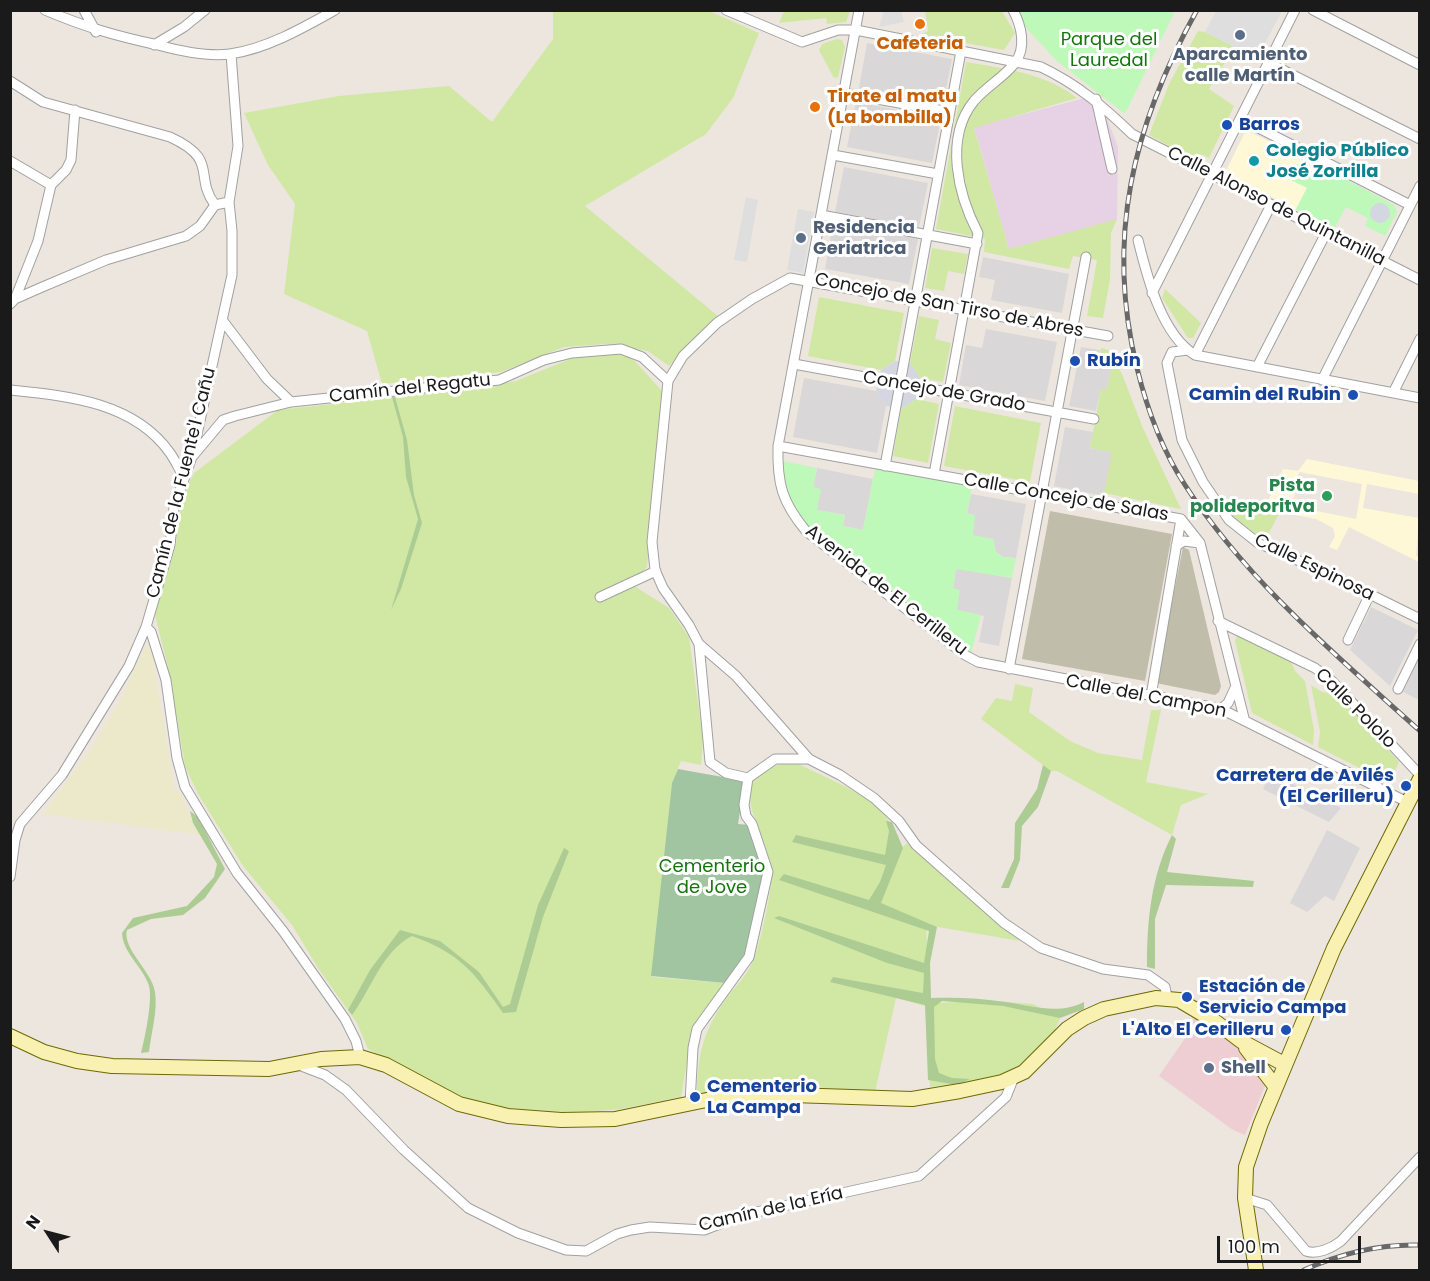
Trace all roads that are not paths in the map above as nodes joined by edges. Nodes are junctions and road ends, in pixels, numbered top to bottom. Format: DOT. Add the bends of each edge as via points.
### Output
graph roads {
  1 [pos="45,10"];
  2 [pos="84,10"];
  3 [pos="205,10"];
  4 [pos="335,10"];
  5 [pos="726,10"];
  6 [pos="859,10"];
  7 [pos="1013,10"];
  8 [pos="1296,10"];
  9 [pos="1313,10"];
  10 [pos="855,30"];
  11 [pos="96,32"];
  12 [pos="169,36"];
  13 [pos="154,45"];
  14 [pos="171,49"];
  15 [pos="961,51"];
  16 [pos="231,54"];
  17 [pos="1017,61"];
  18 [pos="1269,63"];
  19 [pos="1419,65"];
  20 [pos="10,81"];
  21 [pos="843,93"];
  22 [pos="1096,99"];
  23 [pos="950,109"];
  24 [pos="75,110"];
  25 [pos="967,112"];
  26 [pos="1241,119"];
  27 [pos="1419,139"];
  28 [pos="833,155"];
  29 [pos="10,161"];
  30 [pos="958,161"];
  31 [pos="1112,169"];
  32 [pos="938,174"];
  33 [pos="1212,176"];
  34 [pos="51,185"];
  35 [pos="1419,186"];
  36 [pos="229,202"];
  37 [pos="215,205"];
  38 [pos="1270,205"];
  39 [pos="1410,205"];
  40 [pos="821,215"];
  41 [pos="1326,233"];
  42 [pos="927,235"];
  43 [pos="1138,240"];
  44 [pos="977,244"];
  45 [pos="1086,257"];
  46 [pos="1382,261"];
  47 [pos="810,280"];
  48 [pos="1419,280"];
  49 [pos="1152,293"];
  50 [pos="916,300"];
  51 [pos="13,302"];
  52 [pos="966,309"];
  53 [pos="223,321"];
  54 [pos="1072,329"];
  55 [pos="1108,336"];
  56 [pos="1419,339"];
  57 [pos="1191,352"];
  58 [pos="794,364"];
  59 [pos="1257,367"];
  60 [pos="1322,380"];
  61 [pos="668,381"];
  62 [pos="900,384"];
  63 [pos="10,390"];
  64 [pos="950,393"];
  65 [pos="1393,393"];
  66 [pos="1419,399"];
  67 [pos="291,402"];
  68 [pos="1057,412"];
  69 [pos="1094,419"];
  70 [pos="778,446"];
  71 [pos="192,457"];
  72 [pos="880,465"];
  73 [pos="934,474"];
  74 [pos="184,477"];
  75 [pos="1042,494"];
  76 [pos="1181,519"];
  77 [pos="1200,543"];
  78 [pos="1176,546"];
  79 [pos="656,571"];
  80 [pos="1370,594"];
  81 [pos="600,597"];
  82 [pos="1419,619"];
  83 [pos="1218,621"];
  84 [pos="146,627"];
  85 [pos="1348,640"];
  86 [pos="699,644"];
  87 [pos="1419,645"];
  88 [pos="1010,669"];
  89 [pos="1236,686"];
  90 [pos="1398,688"];
  91 [pos="1150,696"];
  92 [pos="1221,709"];
  93 [pos="1244,718"];
  94 [pos="809,759"];
  95 [pos="748,778"];
  96 [pos="1418,781"];
  97 [pos="1407,802"];
  98 [pos="10,877"];
  99 [pos="1167,997"];
  100 [pos="10,1036"];
  101 [pos="1240,1041"];
  102 [pos="360,1057"];
  103 [pos="1284,1064"];
  104 [pos="299,1065"];
  105 [pos="1014,1077"];
  106 [pos="1275,1086"];
  107 [pos="690,1103"];
  108 [pos="1419,1156"];
  109 [pos="1245,1198"];
  110 [pos="1256,1270"];
  1 -- 11 [label="street"];
  2 -- 11 [label="street"];
  3 -- 12 [label="street"];
  4 -- 16 [label="street" via="279,39"];
  5 -- 10 [label="street, Calle Alonso de Quintanilla" via="802,42 838,30"];
  6 -- 10 [label="street, Avenida de El Cerilleru"];
  7 -- 17 [label="street" via="1023,29"];
  8 -- 18 [label="street"];
  9 -- 19 [label="street"];
  10 -- 15 [label="street, Calle Alonso de Quintanilla"];
  10 -- 21 [label="street, Avenida de El Cerilleru"];
  11 -- 13 [label="street"];
  12 -- 13 [label="street"];
  12 -- 14 [label="street"];
  13 -- 14 [label="street"];
  14 -- 16 [label="street"];
  15 -- 17 [label="street, Calle Alonso de Quintanilla"];
  15 -- 23 [label="street"];
  16 -- 36 [label="street, Camín de la Fuente'l Cañu" via="238,146"];
  17 -- 22 [label="street, Calle Alonso de Quintanilla" via="1050,71"];
  17 -- 25 [label="street"];
  18 -- 26 [label="street"];
  18 -- 27 [label="street"];
  20 -- 24 [label="street" via="43,102"];
  21 -- 23 [label="street"];
  21 -- 28 [label="street, Avenida de El Cerilleru"];
  22 -- 31 [label="street"];
  22 -- 33 [label="street, Calle Alonso de Quintanilla" via="1132,134"];
  23 -- 25 [label="street"];
  23 -- 32 [label="street"];
  24 -- 34 [label="street" via="71,160"];
  24 -- 37 [label="street" via="185,144 200,158"];
  25 -- 30 [label="street"];
  26 -- 33 [label="street"];
  26 -- 39 [label="street"];
  28 -- 32 [label="street"];
  28 -- 40 [label="street, Avenida de El Cerilleru"];
  29 -- 34 [label="street"];
  30 -- 32 [label="street"];
  30 -- 44 [label="street" via="962,197 978,233"];
  32 -- 42 [label="street"];
  33 -- 38 [label="street, Calle Alonso de Quintanilla"];
  33 -- 49 [label="street"];
  34 -- 51 [label="street" via="38,241"];
  35 -- 39 [label="street"];
  36 -- 37 [label="street"];
  36 -- 53 [label="street, Camín de la Fuente'l Cañu" via="232,274"];
  37 -- 51 [label="street" via="200,226 186,236 106,260"];
  38 -- 41 [label="street, Calle Alonso de Quintanilla"];
  38 -- 57 [label="street"];
  39 -- 46 [label="street"];
  40 -- 42 [label="street"];
  40 -- 47 [label="street, Avenida de El Cerilleru"];
  41 -- 46 [label="street, Calle Alonso de Quintanilla"];
  41 -- 59 [label="street"];
  42 -- 44 [label="street"];
  42 -- 50 [label="street"];
  43 -- 49 [label="street"];
  44 -- 52 [label="street"];
  45 -- 54 [label="street"];
  46 -- 48 [label="street, Calle Alonso de Quintanilla"];
  46 -- 60 [label="street"];
  47 -- 50 [label="street, Concejo de San Tirso de Abres"];
  47 -- 58 [label="street, Avenida de El Cerilleru"];
  47 -- 61 [label="street, Concejo de San Tirso de Abres" via="790,278 717,323 683,356"];
  49 -- 57 [label="street"];
  50 -- 52 [label="street, Concejo de San Tirso de Abres"];
  50 -- 62 [label="street"];
  52 -- 54 [label="street, Concejo de San Tirso de Abres"];
  52 -- 64 [label="street"];
  53 -- 67 [label="street" via="267,379"];
  53 -- 71 [label="street, Camín de la Fuente'l Cañu"];
  54 -- 55 [label="street, Concejo de San Tirso de Abres"];
  54 -- 68 [label="street"];
  56 -- 65 [label="street"];
  57 -- 59 [label="street"];
  57 -- 80 [label="street, Calle Espinosa" via="1172,352 1167,363 1182,440 1203,482 1229,520 1258,543"];
  58 -- 62 [label="street, Concejo de Grado"];
  58 -- 70 [label="street, Avenida de El Cerilleru"];
  59 -- 60 [label="street"];
  60 -- 65 [label="street"];
  61 -- 67 [label="street, Camín del Regatu" via="642,357 621,349 600,349 544,360 499,380"];
  61 -- 79 [label="street" via="652,542"];
  62 -- 64 [label="street, Concejo de Grado"];
  62 -- 72 [label="street"];
  63 -- 74 [label="street" via="110,407 155,436"];
  64 -- 68 [label="street, Concejo de Grado"];
  64 -- 73 [label="street"];
  65 -- 66 [label="street"];
  67 -- 71 [label="street, Camín del Regatu" via="223,420"];
  68 -- 69 [label="street, Concejo de Grado"];
  68 -- 75 [label="street"];
  70 -- 72 [label="street, Calle Concejo de Salas"];
  70 -- 88 [label="street, Avenida de El Cerilleru" via="781,494 806,531 965,655"];
  71 -- 74 [label="street, Camín de la Fuente'l Cañu"];
  72 -- 73 [label="street, Calle Concejo de Salas"];
  73 -- 75 [label="street, Calle Concejo de Salas"];
  74 -- 84 [label="street, Camín de la Fuente'l Cañu" via="174,507 170,545"];
  75 -- 76 [label="street, Calle Concejo de Salas"];
  75 -- 88 [label="street"];
  76 -- 77 [label="street, Calle Concejo de Salas"];
  76 -- 78 [label="street"];
  77 -- 78 [label="street" via="1184,541"];
  77 -- 83 [label="street, Calle Concejo de Salas"];
  78 -- 91 [label="street"];
  79 -- 81 [label="street"];
  79 -- 86 [label="street"];
  80 -- 82 [label="street, Calle Espinosa"];
  80 -- 85 [label="street"];
  83 -- 89 [label="street, Calle Concejo de Salas"];
  83 -- 96 [label="street, Calle Pololo" via="1315,668 1335,684"];
  84 -- 98 [label="street, Camín de la Fuente'l Cañu" via="97,722 62,775 20,824"];
  84 -- 102 [label="street" via="166,680 185,787 237,873 345,1019"];
  86 -- 94 [label="street" via="736,676"];
  86 -- 95 [label="street" via="710,762 726,773"];
  87 -- 90 [label="street"];
  88 -- 91 [label="street, Calle del Campon"];
  89 -- 92 [label="street"];
  89 -- 93 [label="street, Calle Concejo de Salas"];
  91 -- 92 [label="street, Calle del Campon"];
  92 -- 93 [label="street, Calle del Campon"];
  93 -- 97 [label="street, Calle del Campon"];
  94 -- 95 [label="street" via="775,759"];
  94 -- 99 [label="street" via="874,798 899,821 916,845 1004,923 1041,948 1103,969 1148,975 1165,987"];
  95 -- 107 [label="street" via="746,816 768,872 749,957 697,1029"];
  96 -- 97 [label="street"];
  97 -- 103 [label="street" via="1334,948"];
  99 -- 101 [label="street" via="1195,1008"];
  99 -- 105 [label="street" via="1104,1009 1084,1018 1067,1029 1032,1066"];
  100 -- 104 [label="street" via="44,1052 112,1065 241,1069"];
  101 -- 103 [label="street"];
  101 -- 106 [label="street"];
  102 -- 104 [label="street" via="321,1059"];
  102 -- 107 [label="street" via="386,1065 459,1104 508,1116 615,1119"];
  103 -- 106 [label="street"];
  104 -- 105 [label="street, Camín de la Ería" via="325,1075 346,1090 468,1208 518,1233 566,1250 586,1251 631,1230 704,1230 743,1215 919,1176 1006,1097"];
  105 -- 107 [label="street" via="912,1099 762,1094"];
  106 -- 109 [label="street" via="1246,1167"];
  108 -- 109 [label="street" via="1341,1241 1311,1253 1267,1205"];
  109 -- 110 [label="street"];
}
